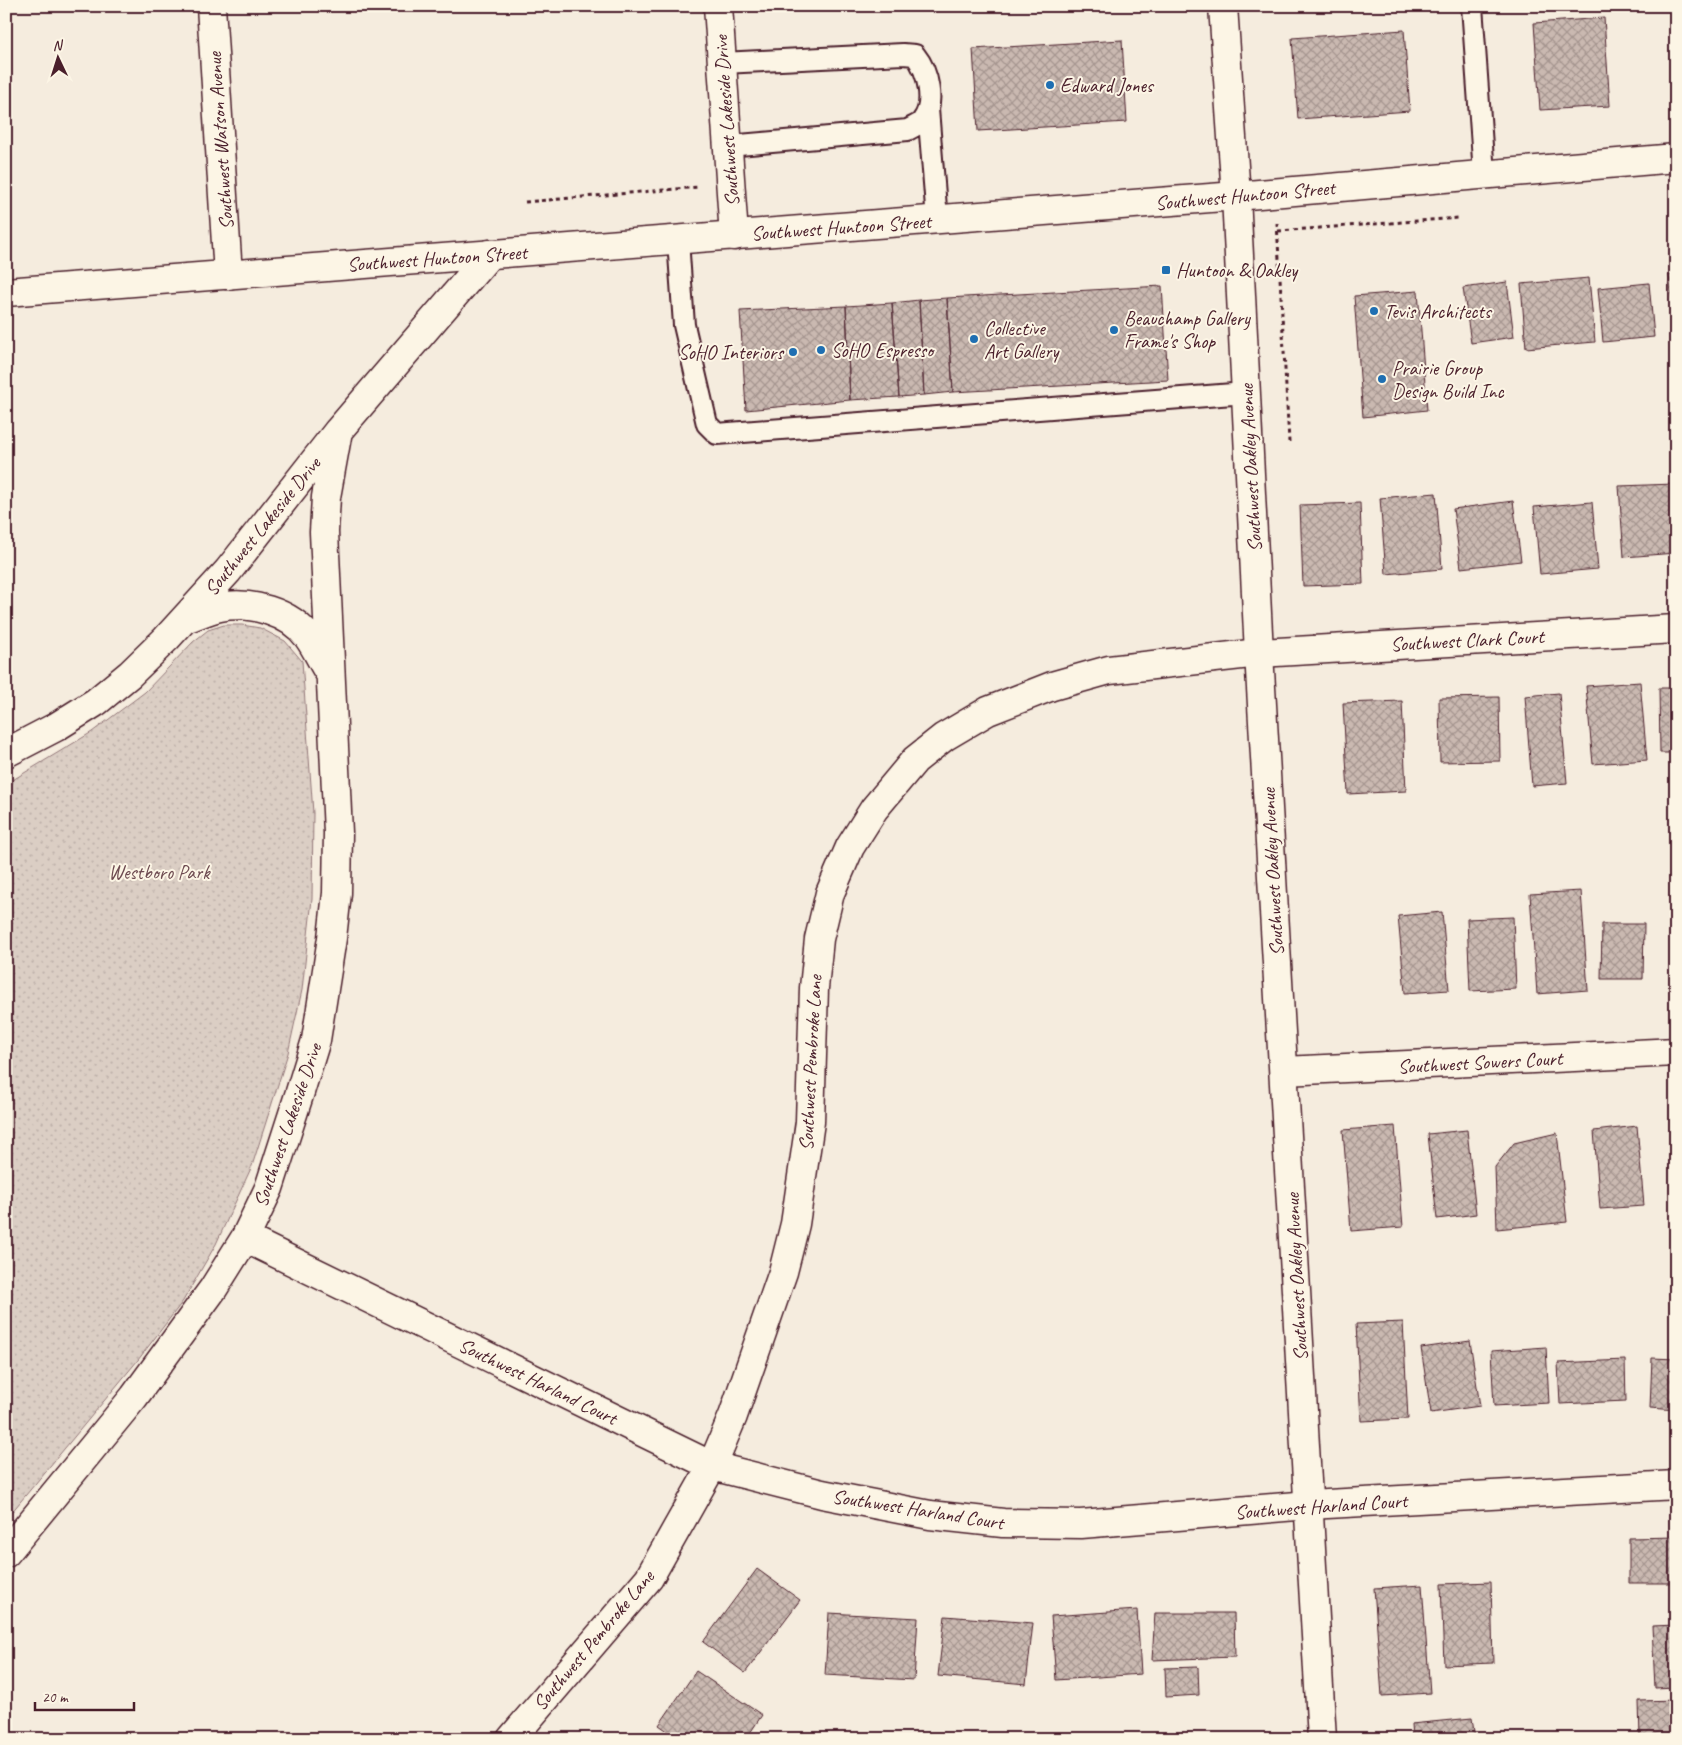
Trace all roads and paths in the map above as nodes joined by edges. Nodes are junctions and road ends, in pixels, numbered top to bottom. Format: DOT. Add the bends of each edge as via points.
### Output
graph roads {
  1 [pos="211,6"];
  2 [pos="718,6"];
  3 [pos="1223,6"];
  4 [pos="1472,6"];
  5 [pos="722,63"];
  6 [pos="928,109"];
  7 [pos="728,146"];
  8 [pos="1676,158"];
  9 [pos="1484,174"];
  10 [pos="730,184"];
  11 [pos="1236,196"];
  12 [pos="525,202"];
  13 [pos="1459,218"];
  14 [pos="937,220"];
  15 [pos="1278,231"];
  16 [pos="734,236"];
  17 [pos="678,240"];
  18 [pos="490,254"];
  19 [pos="228,275"];
  20 [pos="6,292"];
  21 [pos="1246,393"];
  22 [pos="338,431"];
  23 [pos="1289,442"];
  24 [pos="184,619"];
  25 [pos="1676,629"];
  26 [pos="1259,653"];
  27 [pos="330,674"];
  28 [pos="6,753"];
  29 [pos="1676,1052"];
  30 [pos="1284,1071"];
  31 [pos="245,1238"];
  32 [pos="712,1466"];
  33 [pos="1676,1485"];
  34 [pos="1309,1505"];
  35 [pos="6,1553"];
  36 [pos="511,1739"];
  37 [pos="1322,1739"];
  1 -- 19 [label="street, Southwest Watson Avenue"];
  2 -- 5 [label="street, Southwest Lakeside Drive"];
  3 -- 11 [label="street, Southwest Oakley Avenue"];
  4 -- 9 [label="lane"];
  5 -- 6 [label="lane" via="915,55 923,66 928,84"];
  5 -- 7 [label="street, Southwest Lakeside Drive"];
  6 -- 7 [label="lane" via="921,122 908,130"];
  6 -- 14 [label="lane"];
  7 -- 10 [label="street, Southwest Lakeside Drive"];
  8 -- 9 [label="street, Southwest Huntoon Street"];
  9 -- 11 [label="street, Southwest Huntoon Street"];
  10 -- 12 [label="path"];
  10 -- 16 [label="street, Southwest Lakeside Drive"];
  11 -- 14 [label="street, Southwest Huntoon Street"];
  11 -- 15 [label="path" via="1277,215"];
  11 -- 21 [label="street, Southwest Oakley Avenue"];
  13 -- 15 [label="path"];
  14 -- 16 [label="street, Southwest Huntoon Street"];
  15 -- 23 [label="path"];
  16 -- 17 [label="street, Southwest Huntoon Street"];
  17 -- 18 [label="street, Southwest Huntoon Street"];
  17 -- 21 [label="lane" via="684,325 708,424 717,434"];
  18 -- 19 [label="street, Southwest Huntoon Street"];
  18 -- 22 [label="street, Southwest Lakeside Drive"];
  19 -- 20 [label="street, Southwest Huntoon Street"];
  21 -- 26 [label="street, Southwest Oakley Avenue"];
  22 -- 24 [label="street, Southwest Lakeside Drive" via="234,564"];
  22 -- 27 [label="street, Southwest Lakeside Drive" via="326,497 324,532"];
  24 -- 27 [label="street, Southwest Lakeside Drive" via="220,607 240,606 282,615 308,636"];
  24 -- 28 [label="street, Southwest Lakeside Drive" via="130,674 96,702"];
  25 -- 26 [label="street, Southwest Clark Court"];
  26 -- 30 [label="street, Southwest Oakley Avenue"];
  26 -- 32 [label="street, Southwest Pembroke Lane" via="1109,670 1052,686 988,711 944,737 915,760 874,809 850,847 830,893 819,939 814,988 810,1122 795,1224 783,1272 733,1416"];
  27 -- 31 [label="street, Southwest Lakeside Drive" via="338,833 332,938 316,1040 270,1188"];
  29 -- 30 [label="street, Southwest Sowers Court"];
  30 -- 34 [label="street, Southwest Oakley Avenue"];
  31 -- 32 [label="street, Southwest Harland Court"];
  31 -- 35 [label="street, Southwest Lakeside Drive" via="213,1289 134,1397"];
  32 -- 34 [label="street, Southwest Harland Court" via="822,1494 930,1515 1003,1523 1082,1524"];
  32 -- 36 [label="street, Southwest Pembroke Lane" via="649,1578"];
  33 -- 34 [label="street, Southwest Harland Court"];
  34 -- 37 [label="street, Southwest Oakley Avenue"];
}
